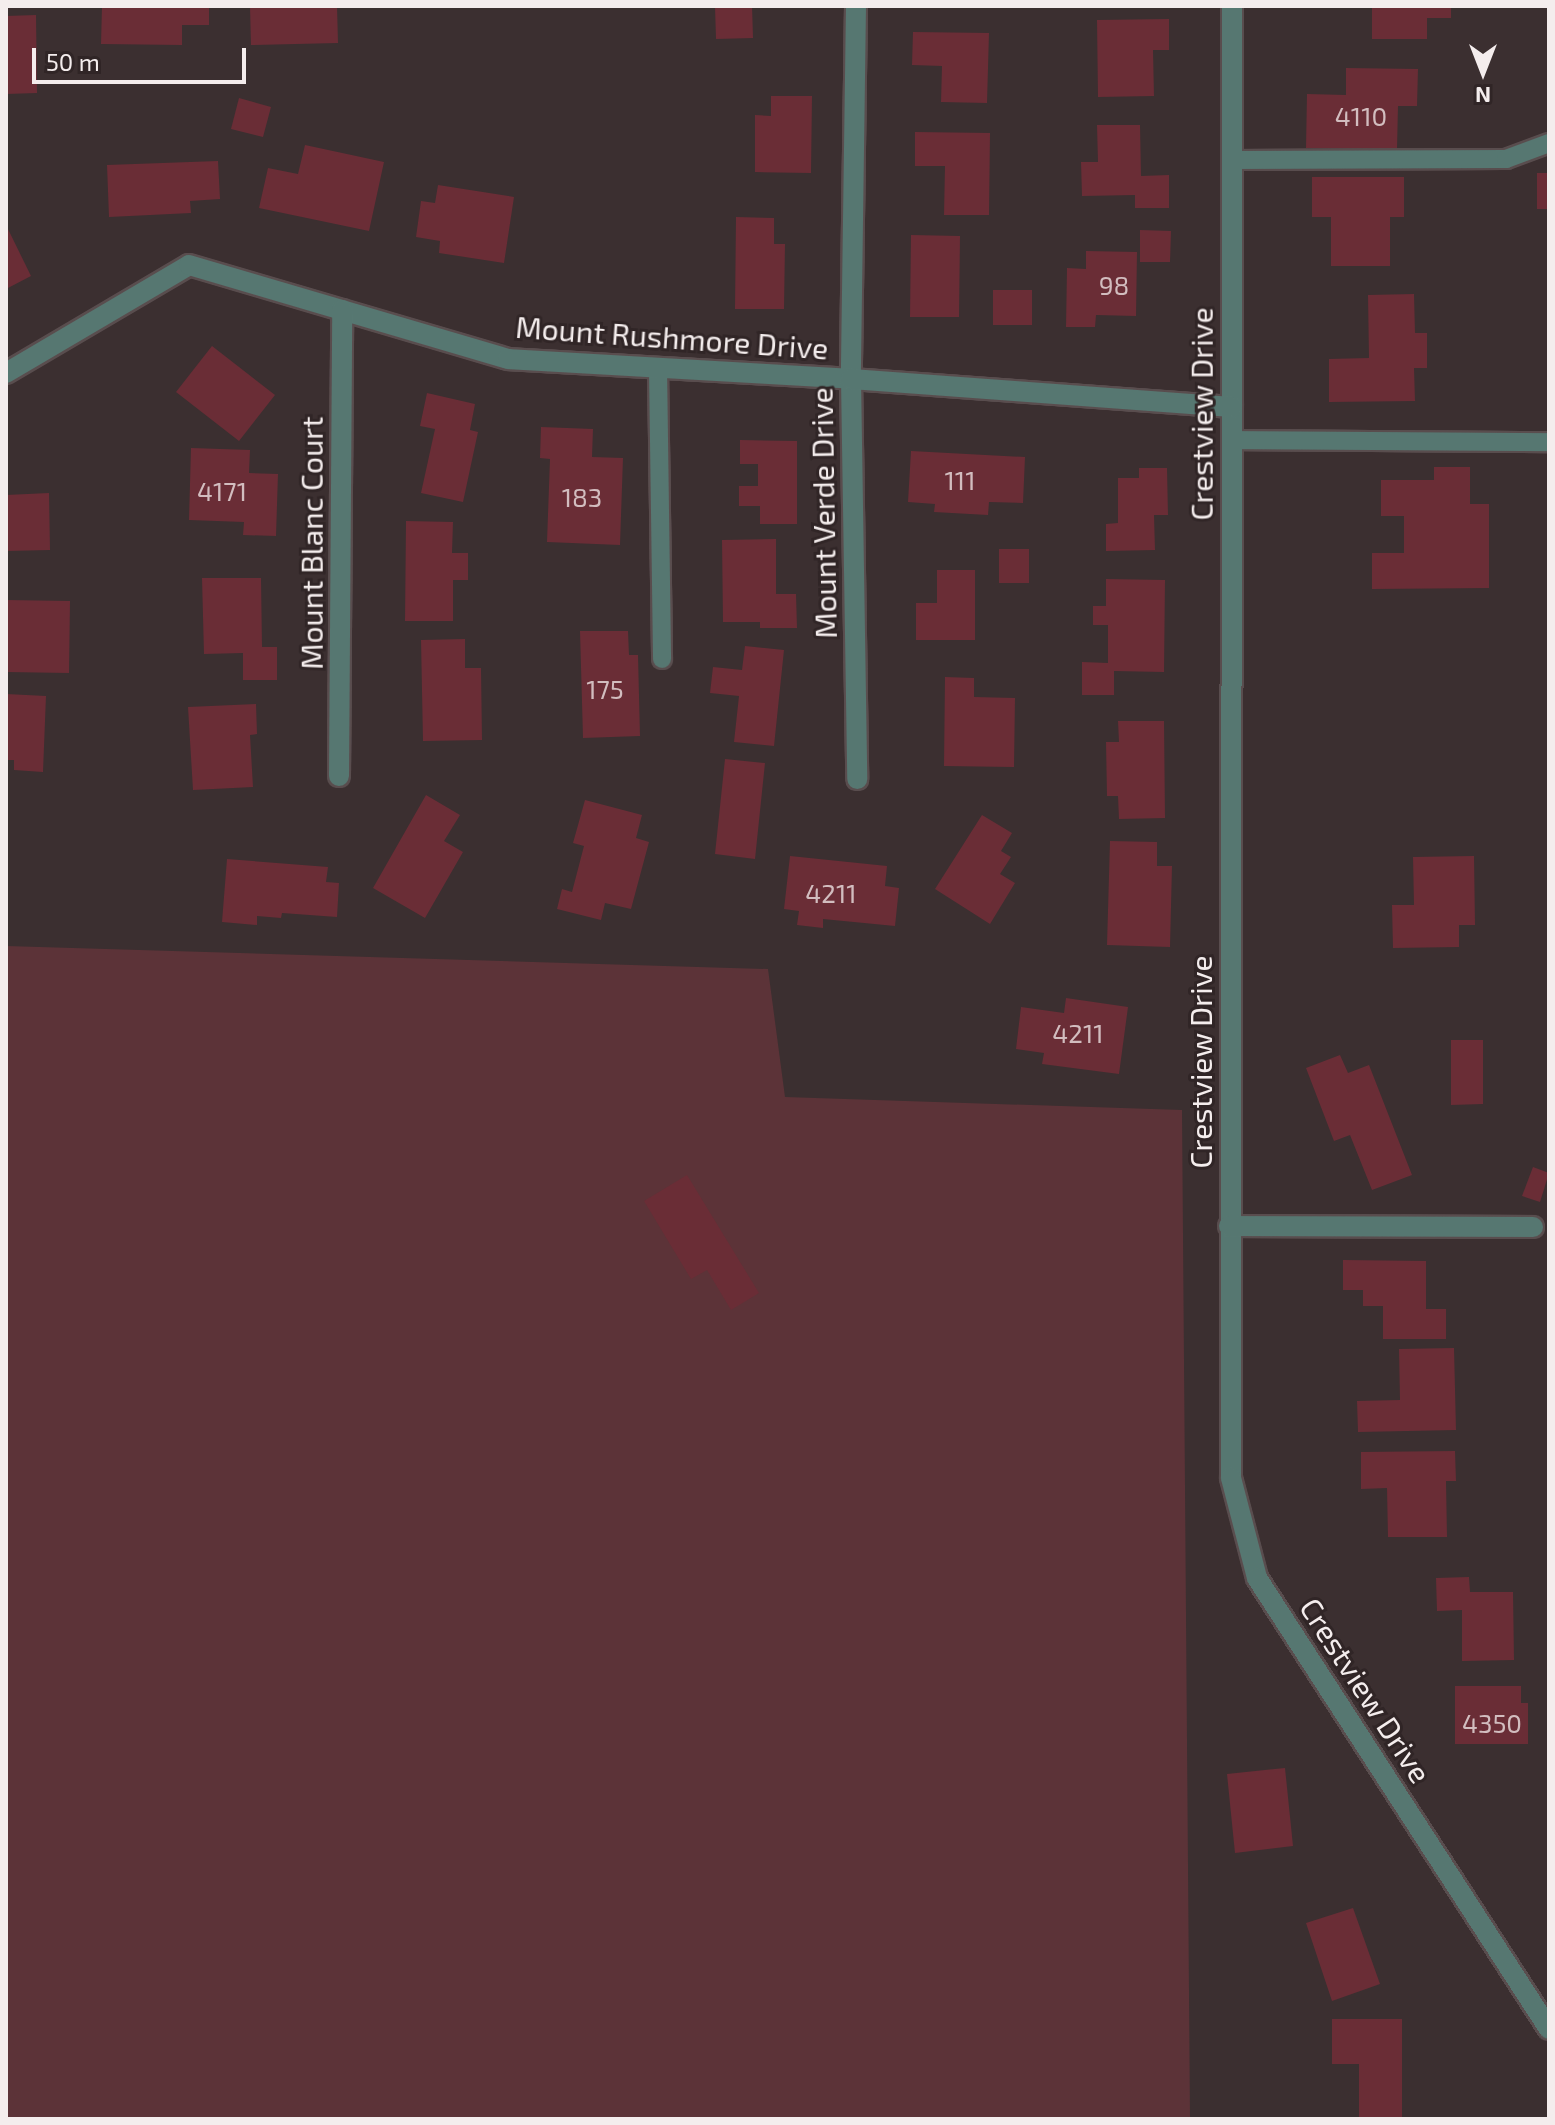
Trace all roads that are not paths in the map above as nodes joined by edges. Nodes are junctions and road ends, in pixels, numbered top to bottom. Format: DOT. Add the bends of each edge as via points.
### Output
graph roads {
  1 [pos="856,6"];
  2 [pos="1232,6"];
  3 [pos="1549,143"];
  4 [pos="1232,160"];
  5 [pos="342,310"];
  6 [pos="658,368"];
  7 [pos="6,373"];
  8 [pos="851,379"];
  9 [pos="1232,407"];
  10 [pos="1231,440"];
  11 [pos="1549,442"];
  12 [pos="662,659"];
  13 [pos="339,776"];
  14 [pos="857,779"];
  15 [pos="1229,1226"];
  16 [pos="1533,1227"];
  17 [pos="1549,2029"];
  1 -- 8 [label="street, Mount Verde Drive"];
  2 -- 4 [label="street, Crestview Drive"];
  3 -- 4 [label="lane" via="1506,159"];
  4 -- 9 [label="street, Crestview Drive"];
  5 -- 6 [label="street, Mount Rushmore Drive" via="508,359"];
  5 -- 7 [label="street, Mount Rushmore Drive" via="189,265"];
  5 -- 13 [label="street, Mount Blanc Court"];
  6 -- 8 [label="street, Mount Rushmore Drive"];
  6 -- 12 [label="lane"];
  8 -- 9 [label="street, Mount Rushmore Drive"];
  8 -- 14 [label="street, Mount Verde Drive"];
  9 -- 10 [label="street, Crestview Drive"];
  10 -- 11 [label="lane"];
  10 -- 15 [label="street, Crestview Drive"];
  15 -- 16 [label="street"];
  15 -- 17 [label="street, Crestview Drive" via="1231,1478 1257,1578"];
}
